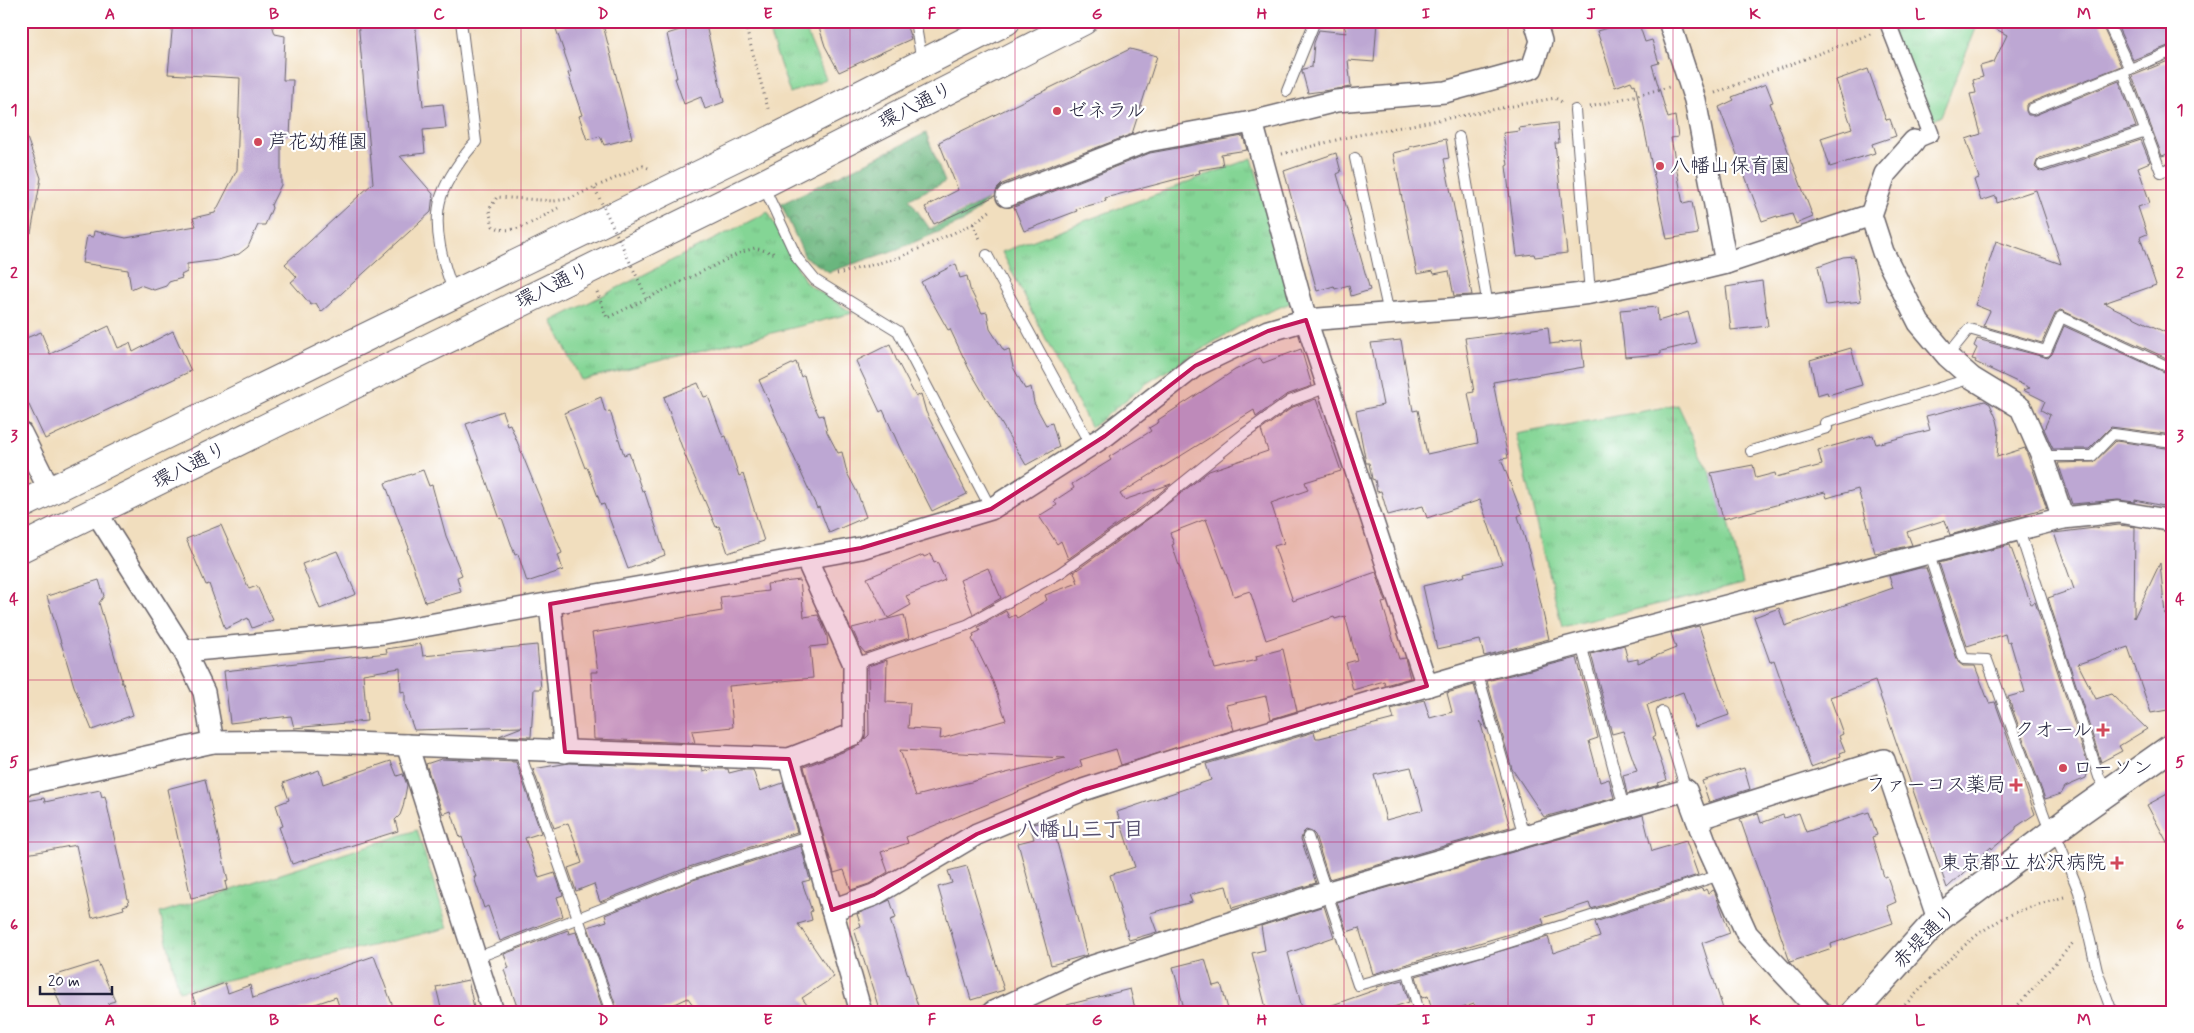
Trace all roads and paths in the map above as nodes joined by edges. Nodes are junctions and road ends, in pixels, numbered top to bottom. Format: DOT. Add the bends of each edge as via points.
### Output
graph roads {
  1 [pos="461,21"];
  2 [pos="744,21"];
  3 [pos="915,21"];
  4 [pos="1006,21"];
  5 [pos="1083,21"];
  6 [pos="1315,21"];
  7 [pos="1535,21"];
  8 [pos="1669,21"];
  9 [pos="1887,21"];
  10 [pos="2107,21"];
  11 [pos="1876,42"];
  12 [pos="2173,52"];
  13 [pos="922,63"];
  14 [pos="2126,71"];
  15 [pos="1287,91"];
  16 [pos="1692,91"];
  17 [pos="2032,109"];
  18 [pos="1575,110"];
  19 [pos="1252,122"];
  20 [pos="2146,131"];
  21 [pos="779,136"];
  22 [pos="1459,137"];
  23 [pos="1914,141"];
  24 [pos="1355,158"];
  25 [pos="1262,159"];
  26 [pos="643,166"];
  27 [pos="2042,166"];
  28 [pos="2173,167"];
  29 [pos="763,184"];
  30 [pos="595,189"];
  31 [pos="1007,196"];
  32 [pos="558,208"];
  33 [pos="1871,215"];
  34 [pos="987,255"];
  35 [pos="797,258"];
  36 [pos="1726,263"];
  37 [pos="815,280"];
  38 [pos="595,288"];
  39 [pos="1590,293"];
  40 [pos="454,294"];
  41 [pos="647,298"];
  42 [pos="1488,306"];
  43 [pos="1390,314"];
  44 [pos="1306,320"];
  45 [pos="1947,356"];
  46 [pos="2173,369"];
  47 [pos="1972,378"];
  48 [pos="1328,386"];
  49 [pos="21,433"];
  50 [pos="2173,442"];
  51 [pos="1091,446"];
  52 [pos="1751,451"];
  53 [pos="2042,456"];
  54 [pos="50,491"];
  55 [pos="21,506"];
  56 [pos="991,509"];
  57 [pos="96,512"];
  58 [pos="2063,518"];
  59 [pos="2173,521"];
  60 [pos="2019,530"];
  61 [pos="21,548"];
  62 [pos="1928,552"];
  63 [pos="806,558"];
  64 [pos="550,604"];
  65 [pos="1581,644"];
  66 [pos="184,651"];
  67 [pos="854,664"];
  68 [pos="1477,671"];
  69 [pos="1427,686"];
  70 [pos="1662,712"];
  71 [pos="213,742"];
  72 [pos="407,745"];
  73 [pos="2173,746"];
  74 [pos="519,750"];
  75 [pos="565,752"];
  76 [pos="789,759"];
  77 [pos="21,785"];
  78 [pos="1686,790"];
  79 [pos="2108,791"];
  80 [pos="1624,808"];
  81 [pos="1697,819"];
  82 [pos="2051,833"];
  83 [pos="810,835"];
  84 [pos="1524,836"];
  85 [pos="1308,837"];
  86 [pos="1720,875"];
  87 [pos="2079,892"];
  88 [pos="1326,893"];
  89 [pos="832,910"];
  90 [pos="578,917"];
  91 [pos="1938,919"];
  92 [pos="2087,928"];
  93 [pos="476,958"];
  94 [pos="1408,972"];
  95 [pos="494,1012"];
  96 [pos="611,1012"];
  97 [pos="861,1012"];
  98 [pos="993,1012"];
  99 [pos="1419,1012"];
  100 [pos="1820,1012"];
  101 [pos="1854,1012"];
  102 [pos="1898,1012"];
  103 [pos="2012,1012"];
  104 [pos="2112,1012"];
  1 -- 40 [label="lane" via="476,142 464,155 441,197 438,230"];
  2 -- 21 [label="path"];
  3 -- 13 [label="lane"];
  4 -- 13 [label="main road, 環八通り"];
  5 -- 29 [label="main road, 環八通り"];
  6 -- 15 [label="lane"];
  7 -- 19 [label="street" via="1541,42 1532,68 1445,92 1336,101"];
  8 -- 16 [label="street"];
  9 -- 23 [label="street" via="1931,134"];
  10 -- 14 [label="lane"];
  11 -- 16 [label="path" via="1873,33"];
  12 -- 14 [label="lane"];
  13 -- 21 [label="main road, 環八通り"];
  14 -- 17 [label="lane"];
  14 -- 20 [label="lane"];
  16 -- 18 [label="path"];
  16 -- 36 [label="street"];
  18 -- 25 [label="path" via="1555,98 1348,137"];
  18 -- 39 [label="lane"];
  19 -- 25 [label="street"];
  19 -- 31 [label="street" via="1147,141"];
  20 -- 27 [label="lane"];
  20 -- 28 [label="lane" via="2161,172"];
  21 -- 40 [label="main road, 環八通り"];
  22 -- 42 [label="lane"];
  23 -- 33 [label="street" via="1886,174"];
  24 -- 43 [label="lane"];
  25 -- 44 [label="street"];
  26 -- 30 [label="path"];
  29 -- 35 [label="lane"];
  29 -- 57 [label="main road, 環八通り"];
  30 -- 32 [label="path" via="554,202 497,198 489,210 493,226 512,230"];
  30 -- 41 [label="path, bridge"];
  33 -- 36 [label="street"];
  33 -- 45 [label="street" via="1883,252 1919,323"];
  34 -- 37 [label="path" via="974,224 901,257"];
  34 -- 51 [label="lane"];
  35 -- 37 [label="lane"];
  35 -- 41 [label="path" via="755,248"];
  36 -- 39 [label="street"];
  37 -- 56 [label="lane" via="898,331"];
  38 -- 41 [label="path" via="608,318"];
  39 -- 42 [label="street"];
  40 -- 54 [label="main road, 環八通り"];
  42 -- 43 [label="street"];
  43 -- 44 [label="street"];
  44 -- 48 [label="street"];
  44 -- 51 [label="street" via="1268,331 1195,366"];
  45 -- 46 [label="lane" via="1969,329 2046,352 2061,317"];
  45 -- 47 [label="street"];
  47 -- 52 [label="lane" via="1825,423 1827,428"];
  47 -- 53 [label="street" via="2021,408"];
  48 -- 67 [label="lane" via="1290,402 1244,434 1147,512 1060,573 967,625"];
  48 -- 69 [label="street"];
  49 -- 54 [label="street"];
  50 -- 53 [label="lane" via="2113,434 2092,456"];
  51 -- 56 [label="street"];
  53 -- 58 [label="street"];
  54 -- 55 [label="main road, 環八通り"];
  56 -- 63 [label="street" via="861,548"];
  57 -- 61 [label="main road, 環八通り"];
  57 -- 66 [label="street"];
  58 -- 59 [label="street" via="2119,512"];
  58 -- 60 [label="street"];
  60 -- 62 [label="street"];
  60 -- 79 [label="lane" via="2099,777"];
  62 -- 65 [label="street"];
  62 -- 82 [label="lane" via="1964,659 1987,660"];
  63 -- 64 [label="street"];
  63 -- 67 [label="street"];
  64 -- 66 [label="street" via="384,633"];
  64 -- 75 [label="street"];
  65 -- 68 [label="street"];
  65 -- 80 [label="lane"];
  66 -- 71 [label="street" via="204,692"];
  67 -- 76 [label="street" via="854,734"];
  68 -- 69 [label="street"];
  68 -- 84 [label="lane"];
  69 -- 89 [label="street" via="1083,790 977,834 874,895"];
  70 -- 78 [label="lane"];
  71 -- 72 [label="street"];
  71 -- 77 [label="street"];
  72 -- 74 [label="street"];
  72 -- 93 [label="street"];
  73 -- 79 [label="street, 赤堤通り"];
  74 -- 75 [label="street"];
  74 -- 90 [label="lane"];
  75 -- 76 [label="street"];
  76 -- 83 [label="street"];
  78 -- 80 [label="street"];
  78 -- 81 [label="street"];
  79 -- 82 [label="street, 赤堤通り"];
  80 -- 84 [label="street"];
  81 -- 86 [label="street"];
  81 -- 91 [label="street" via="1884,760"];
  82 -- 87 [label="lane" via="2060,845"];
  82 -- 91 [label="street, 赤堤通り"];
  83 -- 89 [label="street"];
  83 -- 90 [label="lane" via="692,874"];
  84 -- 88 [label="street"];
  85 -- 88 [label="lane"];
  86 -- 94 [label="lane"];
  86 -- 100 [label="street" via="1747,934"];
  87 -- 92 [label="lane"];
  87 -- 102 [label="path" via="2023,909 1994,923 1963,947"];
  88 -- 94 [label="lane" via="1358,986"];
  88 -- 98 [label="street" via="1090,967"];
  89 -- 97 [label="street"];
  90 -- 93 [label="lane"];
  90 -- 96 [label="lane"];
  91 -- 101 [label="street, 赤堤通り"];
  92 -- 103 [label="path"];
  92 -- 104 [label="lane" via="2097,971"];
  93 -- 95 [label="street"];
  94 -- 99 [label="lane"];
}
